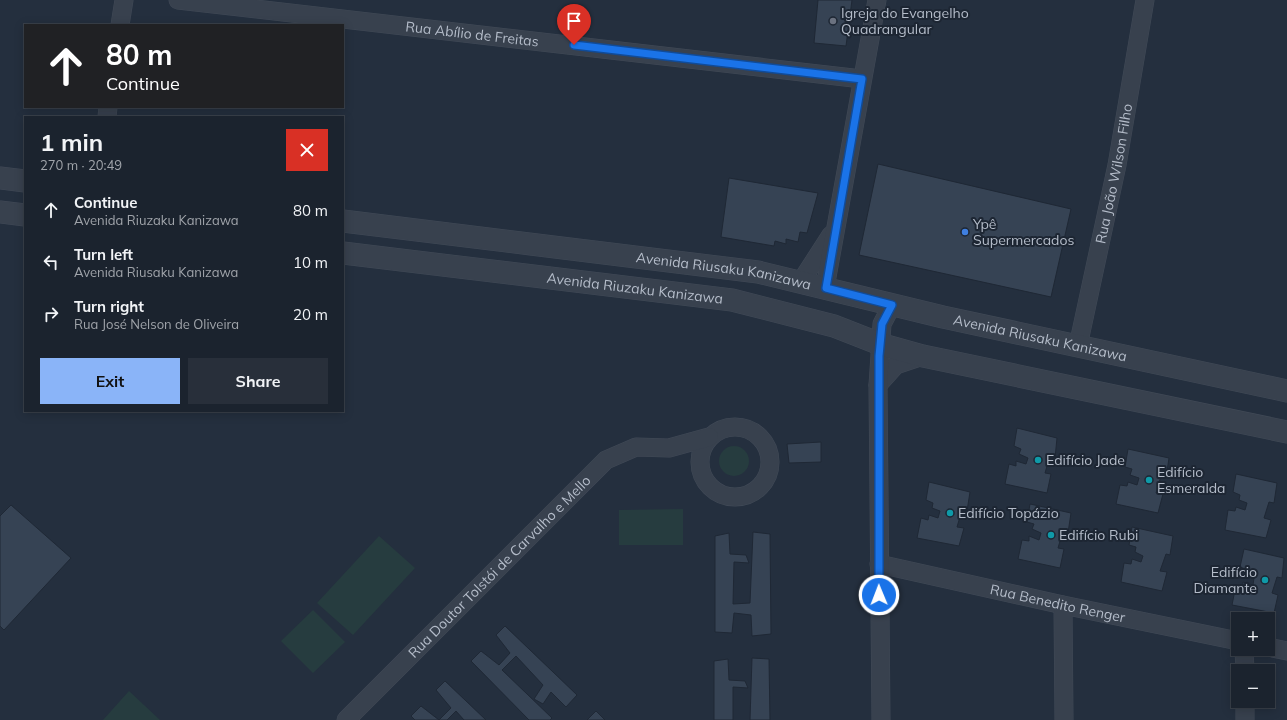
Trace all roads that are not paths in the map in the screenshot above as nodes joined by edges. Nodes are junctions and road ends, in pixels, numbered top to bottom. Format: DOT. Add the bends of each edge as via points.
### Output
graph roads {
  1 [pos="124,0"];
  2 [pos="178,0"];
  3 [pos="877,0"];
  4 [pos="1145,0"];
  5 [pos="120,24"];
  6 [pos="862,79"];
  7 [pos="0,178"];
  8 [pos="24,182"];
  9 [pos="0,212"];
  10 [pos="24,215"];
  11 [pos="344,221"];
  12 [pos="836,226"];
  13 [pos="344,253"];
  14 [pos="800,282"];
  15 [pos="826,288"];
  16 [pos="892,305"];
  17 [pos="804,318"];
  18 [pos="880,344"];
  19 [pos="1078,346"];
  20 [pos="923,356"];
  21 [pos="878,385"];
  22 [pos="1287,390"];
  23 [pos="1287,432"];
  24 [pos="709,437"];
  25 [pos="669,448"];
  26 [pos="700,470"];
  27 [pos="879,564"];
  28 [pos="1063,605"];
  29 [pos="1231,640"];
  30 [pos="1275,648"];
  31 [pos="1287,651"];
  32 [pos="1245,708"];
  33 [pos="346,720"];
  34 [pos="881,720"];
  35 [pos="1064,720"];
  36 [pos="1245,720"];
  1 -- 5 [label="street"];
  2 -- 6 [label="street, Rua Abílio de Freitas"];
  3 -- 6 [label="street"];
  4 -- 19 [label="street, Rua João Wilson Filho" via="1117,166"];
  6 -- 12 [label="street"];
  7 -- 8 [label="street"];
  9 -- 10 [label="street"];
  11 -- 14 [label="street, Avenida Riusaku Kanizawa" via="758,272"];
  12 -- 14 [label="street" via="825,247"];
  12 -- 15 [label="street"];
  13 -- 17 [label="street, Avenida Riuzaku Kanizawa" via="732,300"];
  14 -- 15 [label="street, Avenida Riusaku Kanizawa"];
  14 -- 17 [label="street" via="793,300"];
  15 -- 16 [label="street, Avenida Riusaku Kanizawa"];
  15 -- 17 [label="street" via="819,314"];
  16 -- 18 [label="street" via="882,324"];
  16 -- 19 [label="street, Avenida Riusaku Kanizawa"];
  17 -- 18 [label="street, Avenida Riuzaku Kanizawa" via="834,326"];
  18 -- 20 [label="street"];
  18 -- 21 [label="street"];
  19 -- 22 [label="street, Avenida Riusaku Kanizawa"];
  20 -- 21 [label="street" via="896,366"];
  20 -- 23 [label="street"];
  21 -- 27 [label="street"];
  24 -- 25 [label="street, Rua Doutor Tolstói de Carvalho e Mello"];
  24 -- 26 [label="street" via="702,446"];
  24 -- 26 [label="street, Rua Doutor Tolstói de Carvalho e Mello" via="719,430 730,427 742,427 753,431 768,449 769,472 756,491 734,498 712,489 704,481"];
  25 -- 26 [label="street, Rua Doutor Tolstói de Carvalho e Mello"];
  25 -- 33 [label="street, Rua Doutor Tolstói de Carvalho e Mello" via="636,447 606,460"];
  27 -- 28 [label="street, Rua Benedito Renger"];
  27 -- 34 [label="street"];
  28 -- 29 [label="street, Rua Benedito Renger"];
  28 -- 35 [label="street"];
  30 -- 31 [label="street"];
  32 -- 36 [label="street"];
}
